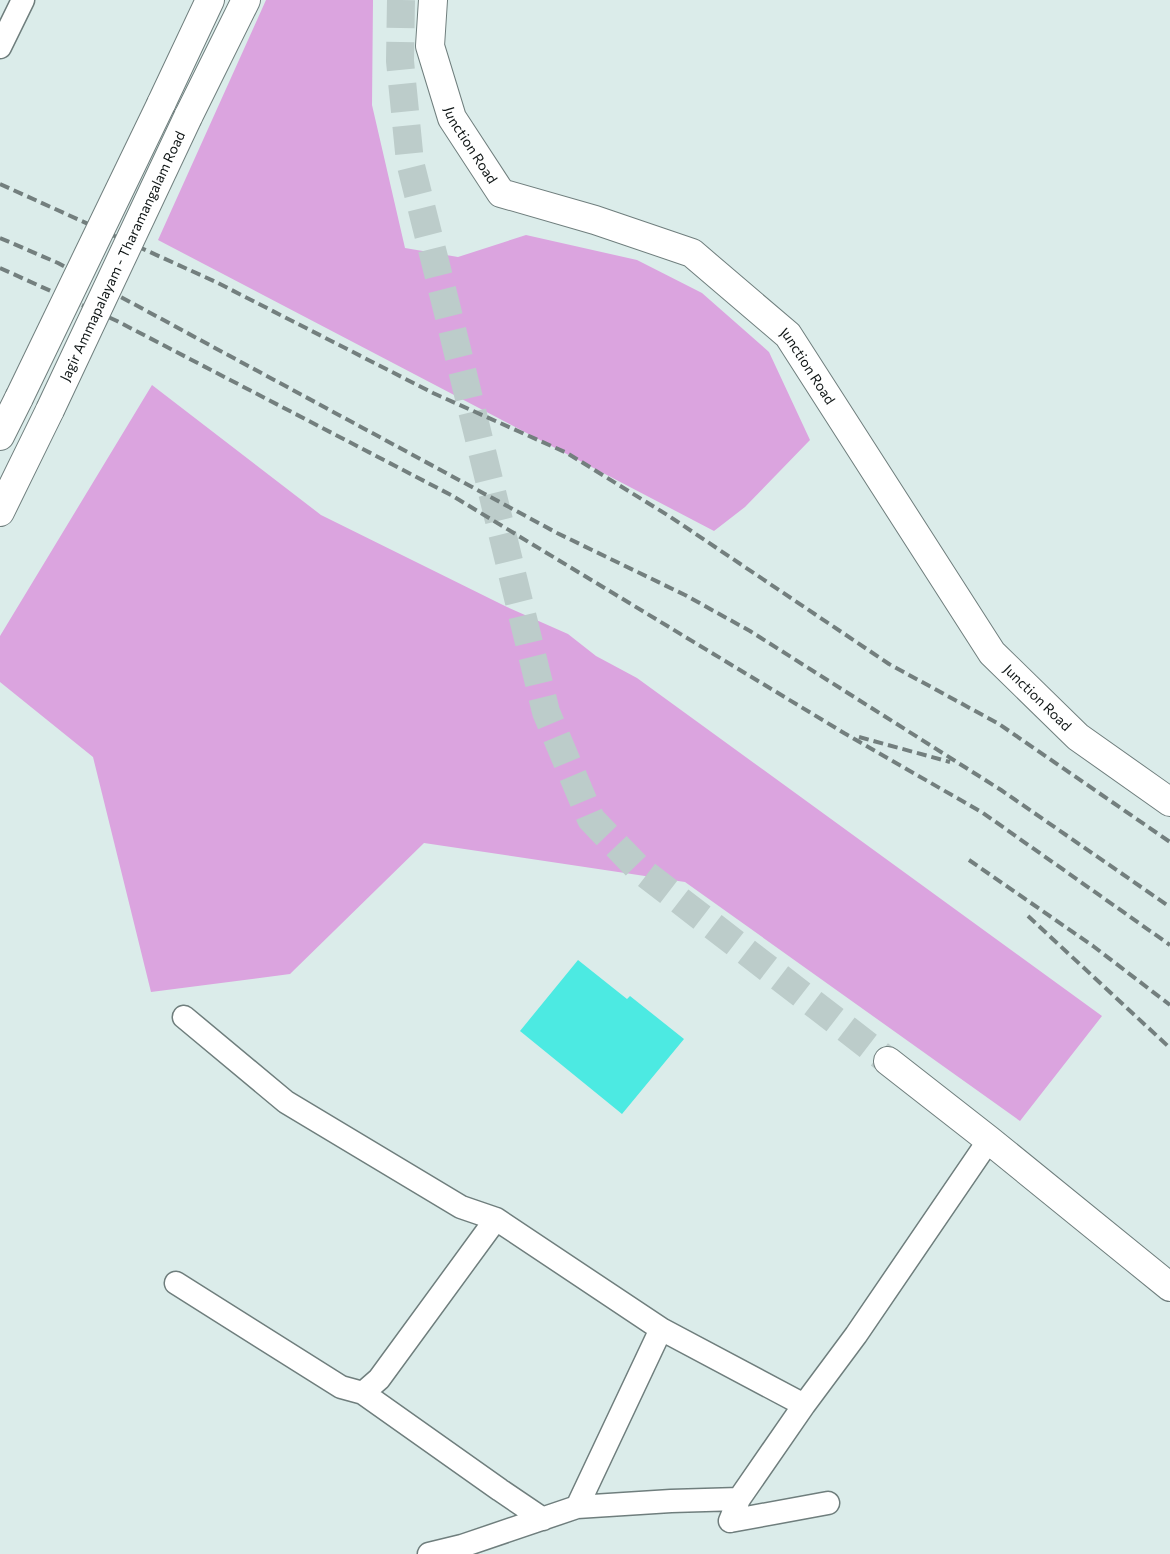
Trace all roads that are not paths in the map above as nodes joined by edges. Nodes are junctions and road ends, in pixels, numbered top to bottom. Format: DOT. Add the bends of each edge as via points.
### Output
graph roads {
  1 [pos="23,0"];
  2 [pos="210,0"];
  3 [pos="246,0"];
  4 [pos="433,0"];
  5 [pos="0,47"];
  6 [pos="0,436"];
  7 [pos="0,512"];
  8 [pos="1170,802"];
  9 [pos="184,1017"];
  10 [pos="888,1061"];
  11 [pos="989,1140"];
  12 [pos="496,1219"];
  13 [pos="176,1283"];
  14 [pos="1170,1287"];
  15 [pos="661,1329"];
  16 [pos="363,1393"];
  17 [pos="804,1405"];
  18 [pos="739,1499"];
  19 [pos="828,1503"];
  20 [pos="577,1507"];
  21 [pos="543,1518"];
  22 [pos="429,1554"];
  1 -- 5 [label="street"];
  2 -- 6 [label="main road, bridge"];
  3 -- 7 [label="main road, Jagir Ammapalayam - Tharamangalam Road, bridge"];
  4 -- 8 [label="main road, Junction Road" via="430,46 452,118 501,193 692,253 788,335 992,652 1078,738"];
  9 -- 12 [label="street" via="286,1102 461,1207"];
  10 -- 11 [label="main road"];
  11 -- 14 [label="main road"];
  11 -- 17 [label="street" via="856,1336"];
  12 -- 15 [label="street"];
  12 -- 16 [label="street" via="379,1379"];
  13 -- 16 [label="street" via="341,1387"];
  15 -- 17 [label="street"];
  15 -- 20 [label="street"];
  16 -- 21 [label="street"];
  17 -- 18 [label="street"];
  18 -- 19 [label="street" via="730,1521"];
  18 -- 20 [label="street"];
  20 -- 21 [label="street"];
  21 -- 22 [label="street"];
}
